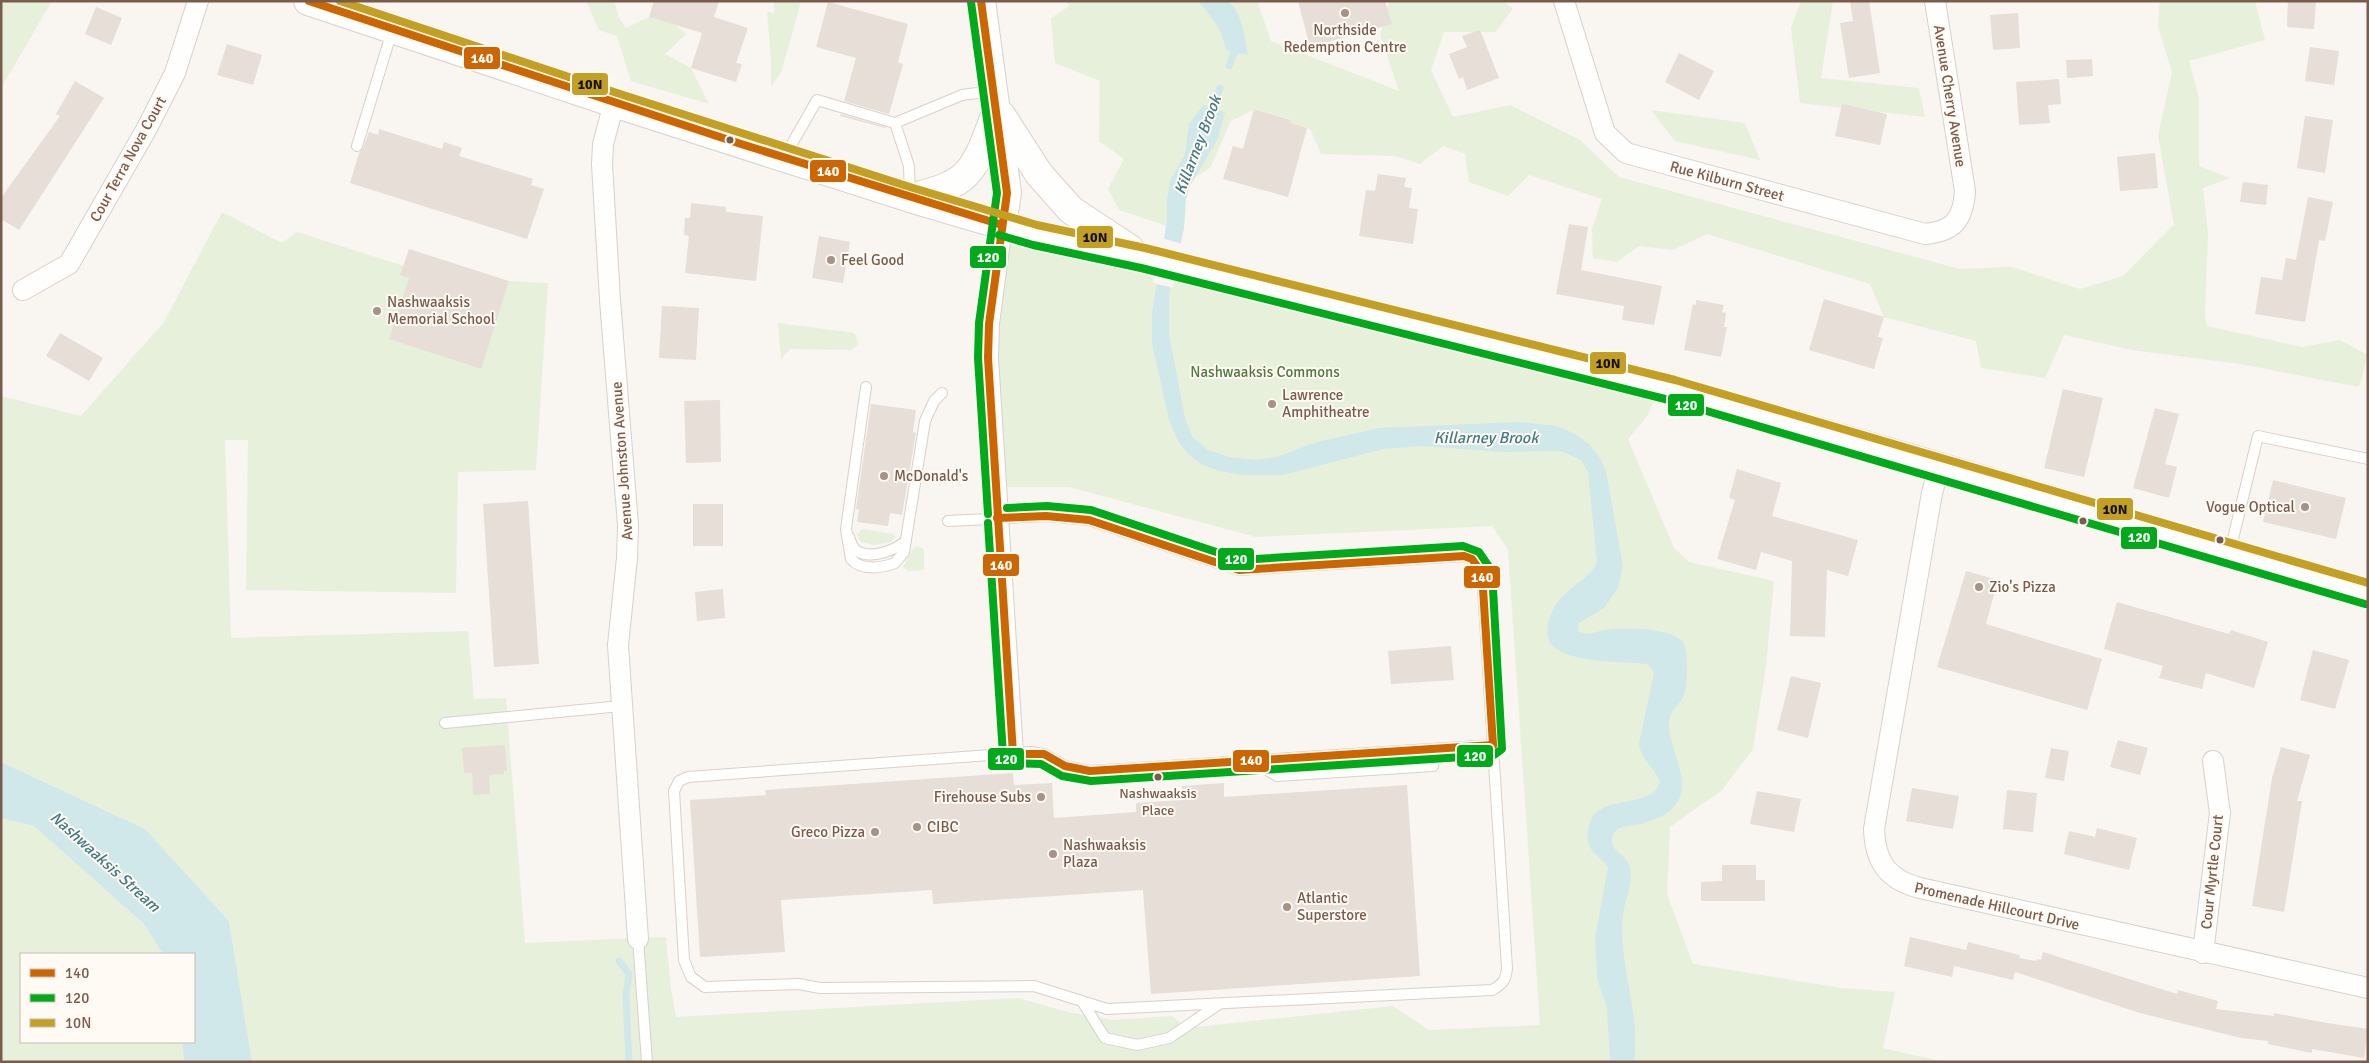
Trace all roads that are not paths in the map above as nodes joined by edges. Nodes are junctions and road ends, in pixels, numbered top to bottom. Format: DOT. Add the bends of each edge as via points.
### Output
graph roads {
  1 [pos="198,1"];
  2 [pos="308,1"];
  3 [pos="981,1"];
  4 [pos="1564,1"];
  5 [pos="1935,1"];
  6 [pos="392,30"];
  7 [pos="996,100"];
  8 [pos="614,103"];
  9 [pos="895,124"];
  10 [pos="357,146"];
  11 [pos="784,157"];
  12 [pos="1965,191"];
  13 [pos="910,198"];
  14 [pos="1002,226"];
  15 [pos="1143,258"];
  16 [pos="23,290"];
  17 [pos="866,386"];
  18 [pos="942,393"];
  19 [pos="2368,459"];
  20 [pos="1939,468"];
  21 [pos="997,518"];
  22 [pos="948,520"];
  23 [pos="2229,553"];
  24 [pos="2368,594"];
  25 [pos="621,706"];
  26 [pos="445,724"];
  27 [pos="1493,745"];
  28 [pos="1014,754"];
  29 [pos="1251,761"];
  30 [pos="2213,762"];
  31 [pos="1432,766"];
  32 [pos="638,939"];
  33 [pos="2203,953"];
  34 [pos="2368,988"];
  35 [pos="1082,1001"];
  36 [pos="1219,1003"];
  37 [pos="647,1062"];
  1 -- 16 [label="street, Cour Terra Nova Court" via="175,73 69,264"];
  2 -- 6 [label="main road"];
  3 -- 7 [label="main road"];
  4 -- 12 [label="street, Rue Kilburn Street" via="1605,132 1626,153 1925,234 1942,232 1956,223 1964,208"];
  5 -- 12 [label="street, Avenue Cherry Avenue"];
  6 -- 8 [label="main road"];
  6 -- 10 [label="lane"];
  7 -- 9 [label="lane" via="962,96"];
  7 -- 13 [label="main road" via="975,162 966,175 942,189"];
  7 -- 14 [label="main road" via="1007,193"];
  7 -- 15 [label="main road" via="1039,174 1071,210"];
  8 -- 11 [label="main road"];
  8 -- 25 [label="street, Avenue Johnston Avenue" via="603,144 602,164 628,525 618,645"];
  9 -- 11 [label="lane" via="817,100"];
  9 -- 13 [label="lane" via="909,166"];
  11 -- 13 [label="main road"];
  13 -- 14 [label="main road"];
  14 -- 15 [label="main road"];
  14 -- 21 [label="street" via="988,324"];
  15 -- 20 [label="main road" via="1672,390"];
  17 -- 18 [label="lane" via="846,529 850,559 860,566 888,566 904,552 925,421"];
  19 -- 23 [label="lane" via="2258,436"];
  20 -- 23 [label="main road"];
  20 -- 33 [label="street, Promenade Hillcourt Drive" via="1874,829 1874,847 1878,856 1885,868 1904,884"];
  21 -- 22 [label="lane"];
  21 -- 27 [label="lane" via="1046,516 1089,520 1239,570 1464,556 1472,559 1482,573"];
  21 -- 28 [label="street"];
  23 -- 24 [label="main road"];
  25 -- 26 [label="lane"];
  25 -- 32 [label="street, Avenue Johnston Avenue"];
  27 -- 29 [label="lane"];
  27 -- 36 [label="lane" via="1507,968 1501,985 1492,990"];
  28 -- 29 [label="lane" via="1044,754 1065,766 1090,771"];
  28 -- 35 [label="lane" via="688,777 679,781 674,791 686,970 704,987 1022,985 1045,988"];
  29 -- 31 [label="lane" via="1277,776"];
  30 -- 33 [label="street, Cour Myrtle Court" via="2220,813"];
  32 -- 37 [label="lane"];
  33 -- 34 [label="street, Promenade Hillcourt Drive"];
  35 -- 36 [label="lane" via="1107,1009"];
  35 -- 36 [label="lane" via="1106,1038 1137,1045 1169,1038"];
}
